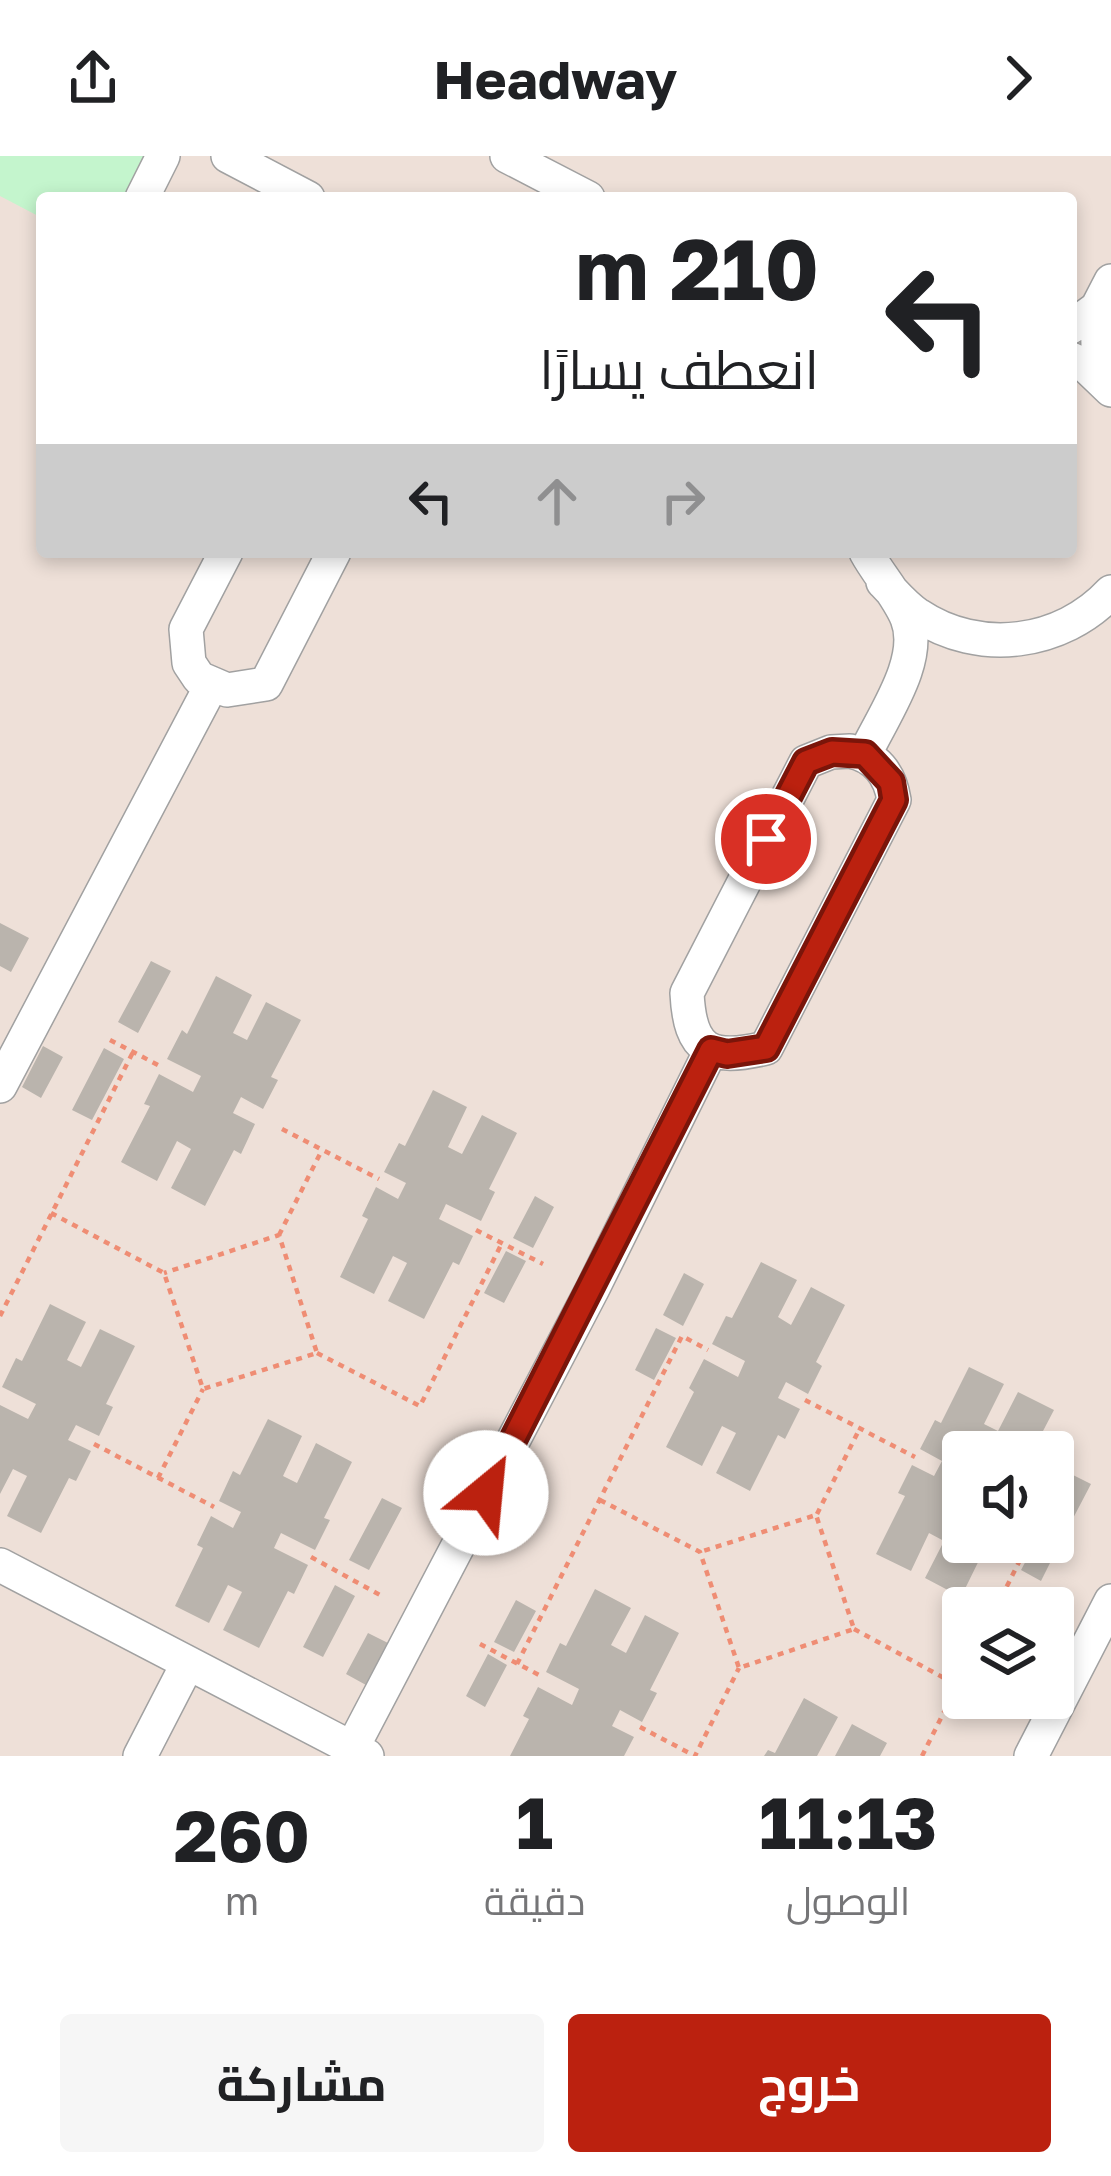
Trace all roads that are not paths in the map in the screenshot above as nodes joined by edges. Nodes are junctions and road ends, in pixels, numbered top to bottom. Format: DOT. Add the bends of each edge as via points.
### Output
graph roads {
  1 [pos="163,156"];
  2 [pos="232,157"];
  3 [pos="522,161"];
  4 [pos="145,192"];
  5 [pos="297,192"];
  6 [pos="577,192"];
  7 [pos="1093,305"];
  8 [pos="1077,362"];
  9 [pos="1111,386"];
  10 [pos="223,558"];
  11 [pos="331,558"];
  12 [pos="869,558"];
  13 [pos="883,582"];
  14 [pos="1106,605"];
  15 [pos="981,637"];
  16 [pos="905,670"];
  17 [pos="211,686"];
  18 [pos="865,754"];
  19 [pos="711,1050"];
  20 [pos="0,1086"];
  21 [pos="0,1565"];
  22 [pos="1111,1601"];
  23 [pos="188,1663"];
  24 [pos="356,1753"];
  25 [pos="140,1756"];
  26 [pos="1031,1756"];
  1 -- 4 [label="lane"];
  2 -- 5 [label="lane"];
  3 -- 6 [label="lane"];
  7 -- 9 [label="lane"];
  8 -- 9 [label="lane"];
  10 -- 17 [label="lane" via="187,629 189,663"];
  11 -- 17 [label="lane" via="266,684"];
  12 -- 13 [label="lane"];
  13 -- 15 [label="lane" via="917,615"];
  13 -- 16 [label="lane" via="907,618"];
  14 -- 15 [label="lane" via="1052,633"];
  15 -- 16 [label="lane"];
  16 -- 18 [label="lane"];
  17 -- 20 [label="lane"];
  18 -- 19 [label="lane" via="832,752 806,762 687,993 688,1027"];
  18 -- 19 [label="lane" via="891,782 894,800 777,1027 766,1048"];
  19 -- 24 [label="lane"];
  21 -- 23 [label="lane"];
  22 -- 26 [label="lane"];
  23 -- 24 [label="lane"];
  23 -- 25 [label="lane"];
}
